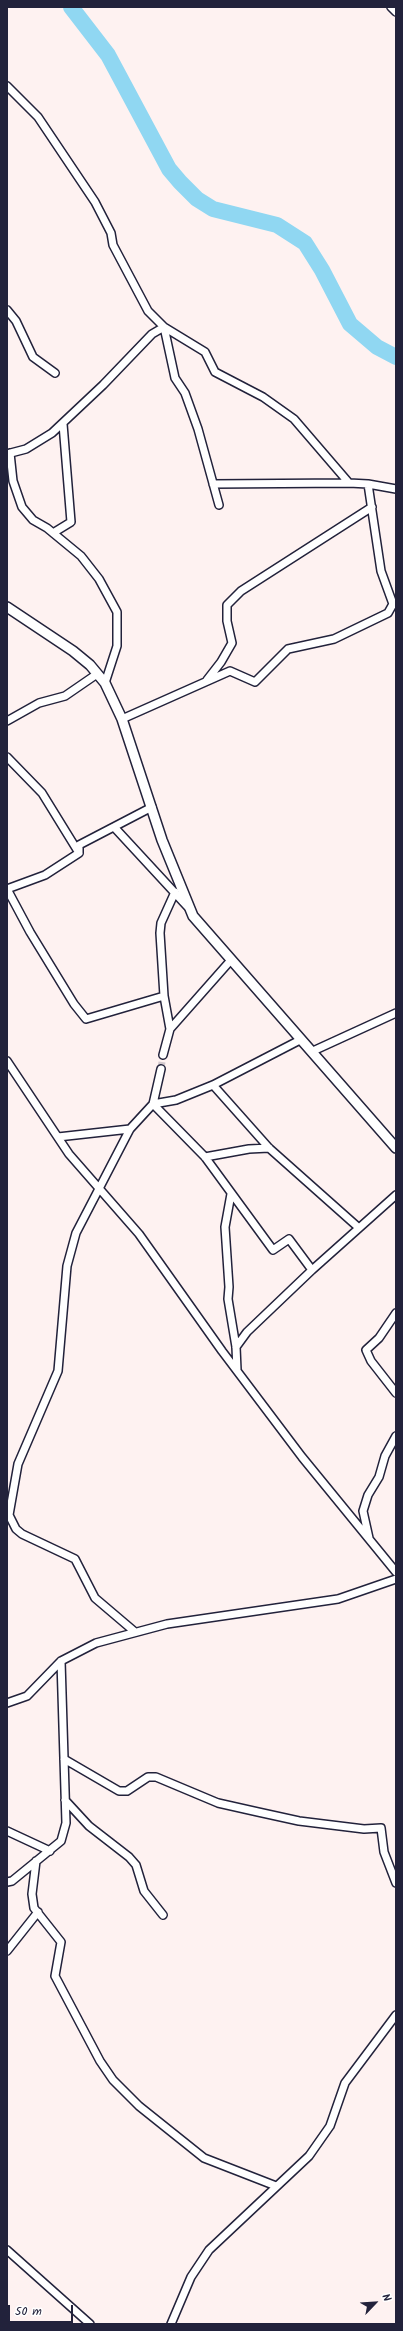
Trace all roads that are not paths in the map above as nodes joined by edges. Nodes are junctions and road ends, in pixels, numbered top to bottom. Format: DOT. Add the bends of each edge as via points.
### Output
graph roads {
  1 [pos="391,7"];
  2 [pos="396,12"];
  3 [pos="7,86"];
  4 [pos="7,310"];
  5 [pos="164,327"];
  6 [pos="54,373"];
  7 [pos="63,424"];
  8 [pos="9,454"];
  9 [pos="349,482"];
  10 [pos="213,484"];
  11 [pos="368,484"];
  12 [pos="396,489"];
  13 [pos="219,505"];
  14 [pos="372,507"];
  15 [pos="53,533"];
  16 [pos="7,607"];
  17 [pos="396,611"];
  18 [pos="388,613"];
  19 [pos="97,674"];
  20 [pos="205,682"];
  21 [pos="105,683"];
  22 [pos="122,718"];
  23 [pos="7,721"];
  24 [pos="7,757"];
  25 [pos="152,807"];
  26 [pos="114,827"];
  27 [pos="78,853"];
  28 [pos="7,889"];
  29 [pos="175,892"];
  30 [pos="188,907"];
  31 [pos="231,960"];
  32 [pos="164,996"];
  33 [pos="396,1013"];
  34 [pos="170,1029"];
  35 [pos="300,1040"];
  36 [pos="312,1051"];
  37 [pos="163,1055"];
  38 [pos="7,1061"];
  39 [pos="161,1069"];
  40 [pos="213,1085"];
  41 [pos="153,1104"];
  42 [pos="130,1129"];
  43 [pos="58,1137"];
  44 [pos="395,1144"];
  45 [pos="269,1148"];
  46 [pos="205,1157"];
  47 [pos="98,1188"];
  48 [pos="231,1194"];
  49 [pos="396,1195"];
  50 [pos="359,1228"];
  51 [pos="312,1270"];
  52 [pos="396,1313"];
  53 [pos="236,1347"];
  54 [pos="237,1370"];
  55 [pos="396,1394"];
  56 [pos="396,1436"];
  57 [pos="396,1447"];
  58 [pos="385,1456"];
  59 [pos="8,1516"];
  60 [pos="372,1545"];
  61 [pos="396,1572"];
  62 [pos="396,1579"];
  63 [pos="135,1632"];
  64 [pos="61,1661"];
  65 [pos="7,1702"];
  66 [pos="64,1759"];
  67 [pos="65,1800"];
  68 [pos="7,1831"];
  69 [pos="50,1851"];
  70 [pos="36,1862"];
  71 [pos="7,1882"];
  72 [pos="396,1883"];
  73 [pos="38,1912"];
  74 [pos="163,1915"];
  75 [pos="7,1951"];
  76 [pos="396,2015"];
  77 [pos="276,2186"];
  78 [pos="7,2250"];
  79 [pos="90,2324"];
  80 [pos="171,2324"];
  1 -- 2 [label="street"];
  3 -- 5 [label="street" via="38,117 95,202 111,233 113,245 148,311"];
  4 -- 6 [label="street" via="16,321 33,357"];
  5 -- 7 [label="street" via="152,334"];
  5 -- 9 [label="street" via="205,352 215,372 263,397 294,418"];
  5 -- 10 [label="street" via="175,378 185,393 198,429"];
  7 -- 8 [label="street" via="26,449"];
  7 -- 15 [label="street" via="71,522"];
  8 -- 15 [label="street" via="13,481 22,507 33,520"];
  9 -- 10 [label="street"];
  9 -- 11 [label="street"];
  10 -- 13 [label="street"];
  11 -- 12 [label="street"];
  11 -- 14 [label="street"];
  14 -- 18 [label="street" via="381,570 393,604"];
  14 -- 20 [label="street" via="241,592 227,605 227,621 232,643"];
  15 -- 21 [label="street" via="81,556 99,579 117,612 117,646"];
  16 -- 19 [label="street" via="74,651"];
  17 -- 18 [label="street"];
  18 -- 20 [label="street" via="334,639 288,649 255,682 230,671"];
  19 -- 21 [label="street"];
  19 -- 23 [label="street" via="65,696 38,703"];
  20 -- 22 [label="street"];
  21 -- 22 [label="street"];
  22 -- 25 [label="street"];
  24 -- 27 [label="street" via="42,793"];
  25 -- 26 [label="street"];
  25 -- 30 [label="street"];
  26 -- 27 [label="street" via="79,845"];
  26 -- 29 [label="street"];
  27 -- 28 [label="street" via="45,875"];
  28 -- 32 [label="street" via="30,932 86,1019"];
  29 -- 30 [label="street"];
  29 -- 32 [label="street" via="161,923"];
  30 -- 31 [label="street"];
  31 -- 34 [label="street"];
  31 -- 35 [label="street"];
  32 -- 34 [label="street"];
  33 -- 36 [label="street"];
  34 -- 37 [label="street"];
  35 -- 36 [label="street"];
  35 -- 40 [label="street"];
  36 -- 44 [label="street"];
  38 -- 43 [label="street"];
  39 -- 41 [label="street"];
  40 -- 41 [label="street" via="176,1100"];
  40 -- 45 [label="street"];
  41 -- 42 [label="street"];
  41 -- 46 [label="street"];
  42 -- 43 [label="street"];
  42 -- 47 [label="street"];
  43 -- 47 [label="street"];
  45 -- 46 [label="street"];
  45 -- 50 [label="street"];
  46 -- 48 [label="street"];
  47 -- 54 [label="street" via="140,1234"];
  47 -- 59 [label="street" via="76,1233 67,1266 58,1371 18,1464"];
  48 -- 51 [label="street" via="273,1250 289,1239"];
  48 -- 53 [label="street" via="225,1227 228,1299"];
  49 -- 50 [label="street"];
  50 -- 51 [label="street"];
  51 -- 53 [label="street" via="247,1332"];
  52 -- 55 [label="street" via="379,1338 366,1350 371,1361"];
  53 -- 54 [label="street"];
  54 -- 60 [label="street"];
  56 -- 58 [label="street"];
  57 -- 58 [label="street"];
  58 -- 60 [label="street" via="379,1477 368,1495 363,1511"];
  59 -- 63 [label="street" via="22,1534 75,1560 95,1598"];
  60 -- 61 [label="street"];
  62 -- 63 [label="street" via="338,1599 214,1616"];
  63 -- 64 [label="street" via="96,1643"];
  64 -- 65 [label="street" via="27,1696"];
  64 -- 66 [label="street"];
  66 -- 67 [label="street"];
  66 -- 72 [label="street" via="119,1791 127,1791 148,1777 156,1777 218,1803 299,1821 364,1829 380,1828 384,1852"];
  67 -- 69 [label="street" via="66,1823 61,1840"];
  67 -- 74 [label="street" via="90,1826 136,1865 144,1891"];
  68 -- 69 [label="street"];
  69 -- 70 [label="street"];
  70 -- 71 [label="street" via="12,1881"];
  70 -- 73 [label="street" via="32,1894 34,1908"];
  73 -- 75 [label="street"];
  73 -- 77 [label="street" via="61,1942 55,1976 100,2061 113,2080 139,2106 204,2158"];
  76 -- 77 [label="street" via="345,2083 330,2126 309,2156"];
  77 -- 80 [label="street" via="209,2250 191,2276"];
  78 -- 79 [label="street"];
}
